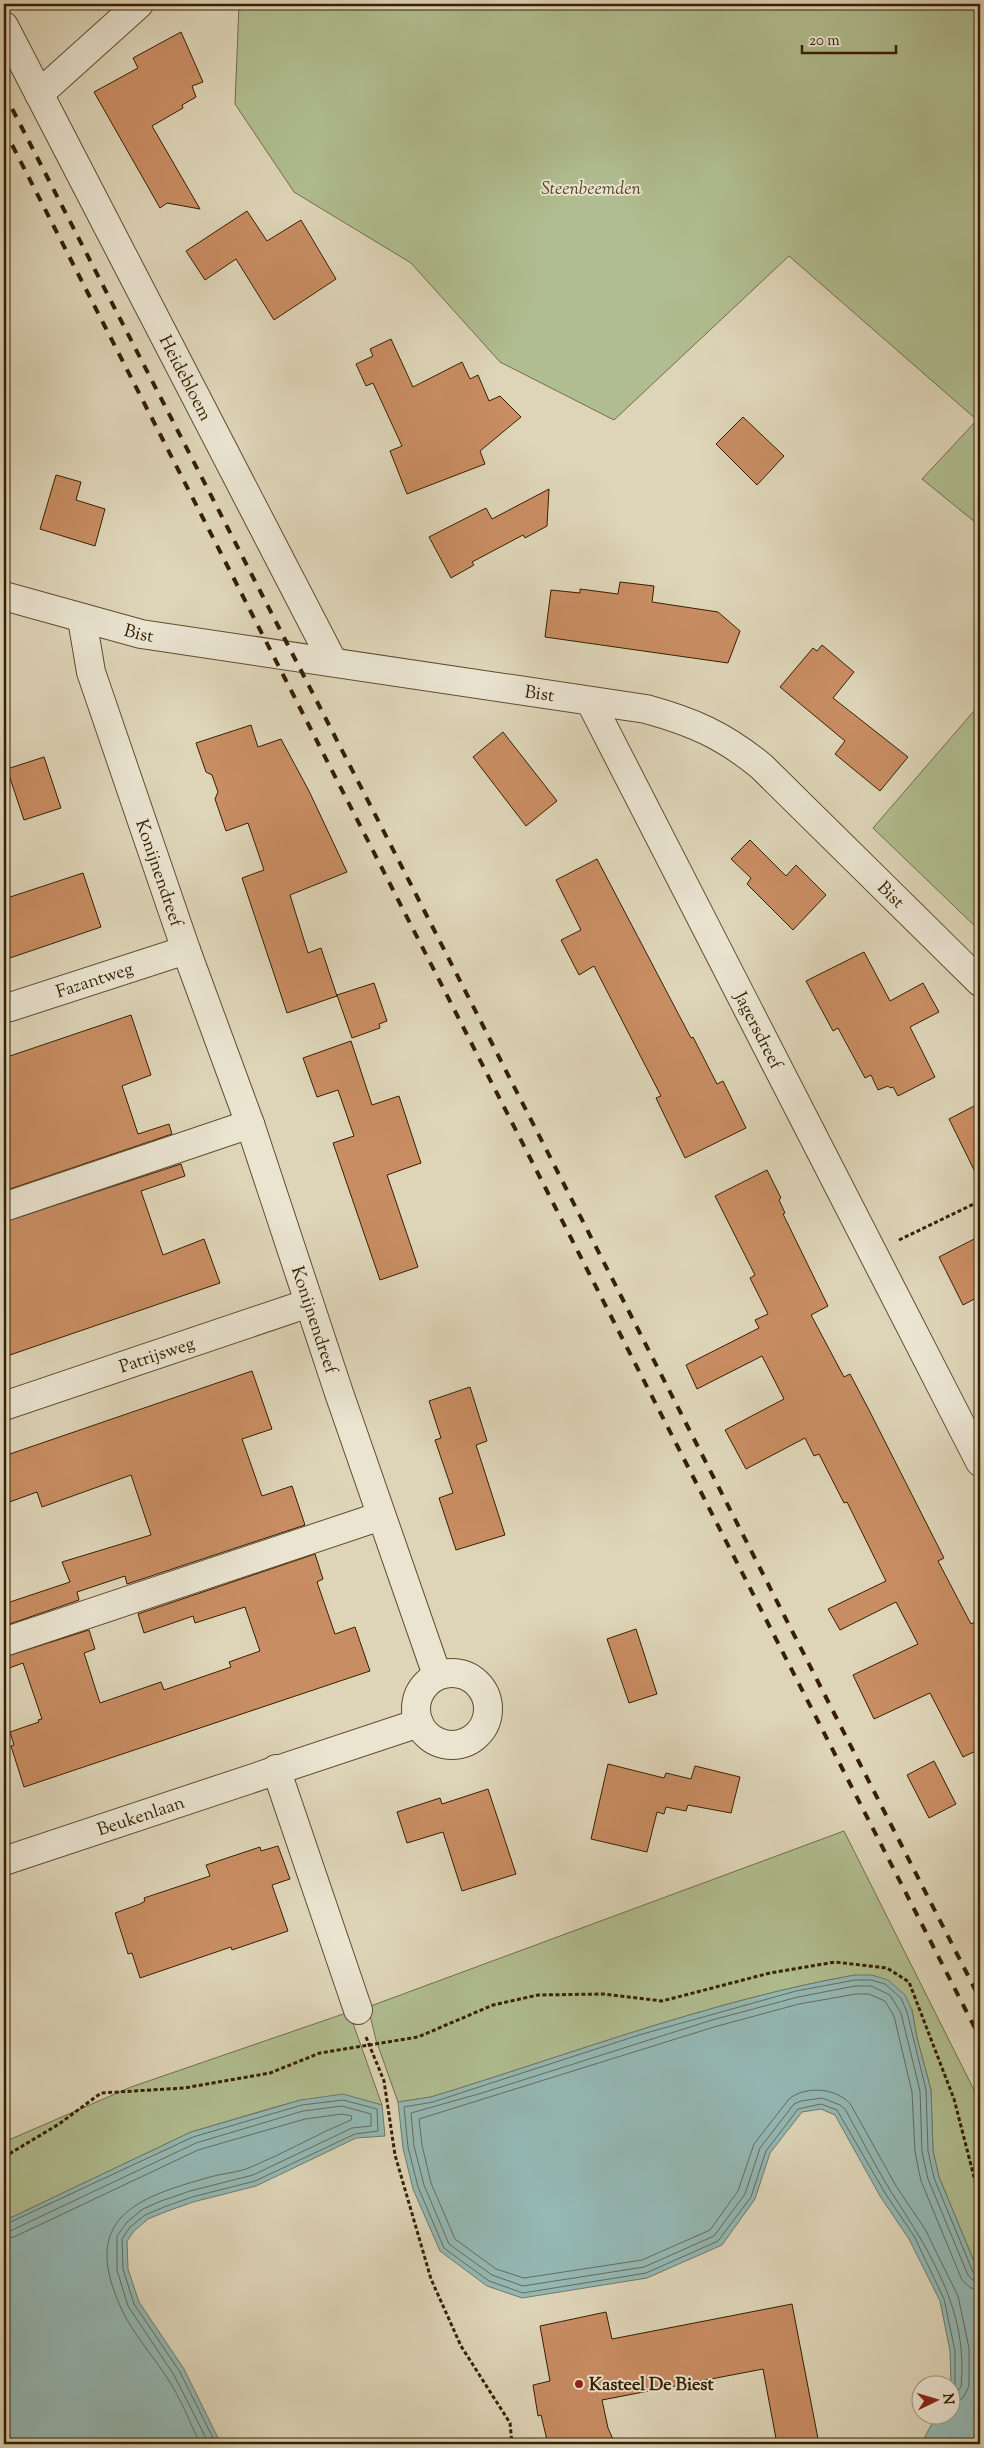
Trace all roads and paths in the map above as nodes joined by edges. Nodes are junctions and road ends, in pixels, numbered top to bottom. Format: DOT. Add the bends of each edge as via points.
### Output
graph roads {
  1 [pos="140,4"];
  2 [pos="4,26"];
  3 [pos="39,94"];
  4 [pos="4,596"];
  5 [pos="82,619"];
  6 [pos="333,662"];
  7 [pos="590,702"];
  8 [pos="186,950"];
  9 [pos="980,982"];
  10 [pos="4,1009"];
  11 [pos="250,1124"];
  12 [pos="980,1201"];
  13 [pos="4,1207"];
  14 [pos="874,1253"];
  15 [pos="309,1303"];
  16 [pos="4,1406"];
  17 [pos="980,1462"];
  18 [pos="381,1516"];
  19 [pos="4,1642"];
  20 [pos="438,1675"];
  21 [pos="419,1723"];
  22 [pos="276,1769"];
  23 [pos="4,1861"];
  24 [pos="358,2010"];
  25 [pos="368,2044"];
  26 [pos="4,2157"];
  27 [pos="980,2200"];
  28 [pos="512,2444"];
  1 -- 3 [label="street"];
  2 -- 3 [label="street, Heidebloem"];
  3 -- 6 [label="street, Heidebloem"];
  4 -- 5 [label="street, Bist"];
  5 -- 6 [label="street, Bist" via="141,634"];
  5 -- 8 [label="street, Konijnendreef" via="91,672"];
  6 -- 7 [label="street, Bist"];
  7 -- 9 [label="street, Bist" via="646,709 683,719 741,750 775,779"];
  7 -- 14 [label="street, Jagersdreef"];
  8 -- 10 [label="street, Fazantweg"];
  8 -- 11 [label="street, Konijnendreef"];
  11 -- 13 [label="street"];
  11 -- 15 [label="street, Konijnendreef"];
  12 -- 14 [label="path"];
  14 -- 17 [label="street, Jagersdreef"];
  15 -- 16 [label="street, Patrijsweg"];
  15 -- 18 [label="street, Konijnendreef"];
  18 -- 19 [label="street"];
  18 -- 20 [label="street"];
  20 -- 21 [label="street" via="422,1688 417,1699"];
  20 -- 21 [label="street" via="460,1673 480,1684 489,1705 488,1717 477,1736 456,1746 434,1740"];
  21 -- 22 [label="street, Beukenlaan"];
  22 -- 23 [label="street, Beukenlaan"];
  22 -- 24 [label="street"];
  25 -- 26 [label="path" via="320,2053 270,2072 184,2088 101,2093 60,2124"];
  25 -- 27 [label="path" via="418,2036 493,2005 538,1996 603,1994 662,2001 770,1973 835,1962 887,1968 909,1982 954,2100"];
  25 -- 28 [label="path" via="384,2081 395,2155 431,2279 461,2346 510,2423"];
}
